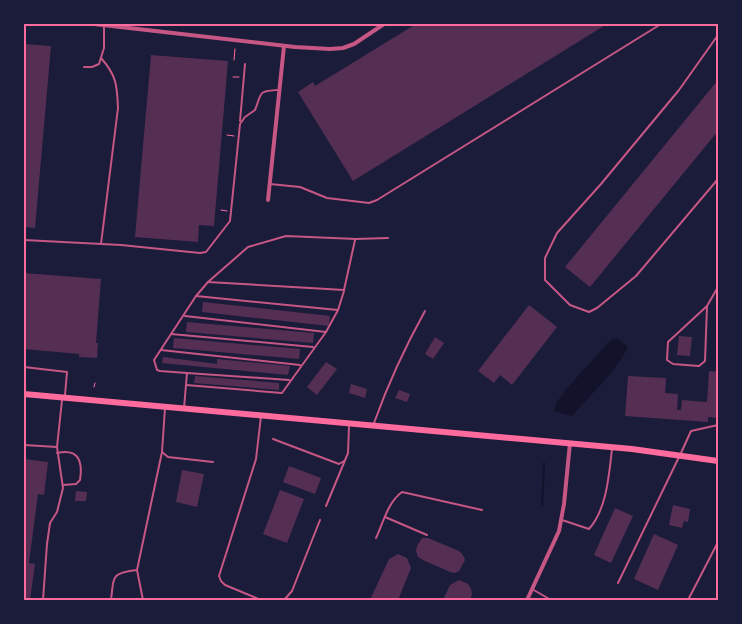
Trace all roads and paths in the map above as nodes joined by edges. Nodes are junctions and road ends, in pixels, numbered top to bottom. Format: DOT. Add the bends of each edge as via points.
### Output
graph roads {
  1 [pos="94,24"];
  2 [pos="384,24"];
  3 [pos="661,24"];
  4 [pos="105,25"];
  5 [pos="718,35"];
  6 [pos="284,46"];
  7 [pos="235,49"];
  8 [pos="102,58"];
  9 [pos="234,60"];
  10 [pos="245,64"];
  11 [pos="84,67"];
  12 [pos="233,77"];
  13 [pos="244,78"];
  14 [pos="279,90"];
  15 [pos="240,124"];
  16 [pos="227,135"];
  17 [pos="238,136"];
  18 [pos="718,179"];
  19 [pos="270,184"];
  20 [pos="268,200"];
  21 [pos="388,238"];
  22 [pos="356,239"];
  23 [pos="24,240"];
  24 [pos="101,244"];
  25 [pos="208,282"];
  26 [pos="718,287"];
  27 [pos="344,290"];
  28 [pos="196,296"];
  29 [pos="707,306"];
  30 [pos="338,310"];
  31 [pos="425,310"];
  32 [pos="184,316"];
  33 [pos="326,332"];
  34 [pos="171,334"];
  35 [pos="314,347"];
  36 [pos="161,350"];
  37 [pos="302,365"];
  38 [pos="24,367"];
  39 [pos="187,373"];
  40 [pos="290,380"];
  41 [pos="95,383"];
  42 [pos="186,385"];
  43 [pos="94,387"];
  44 [pos="24,394"];
  45 [pos="64,397"];
  46 [pos="165,406"];
  47 [pos="184,408"];
  48 [pos="261,414"];
  49 [pos="349,423"];
  50 [pos="718,425"];
  51 [pos="373,426"];
  52 [pos="273,439"];
  53 [pos="570,443"];
  54 [pos="24,445"];
  55 [pos="56,447"];
  56 [pos="612,447"];
  57 [pos="162,452"];
  58 [pos="58,453"];
  59 [pos="680,455"];
  60 [pos="344,461"];
  61 [pos="718,461"];
  62 [pos="213,462"];
  63 [pos="62,485"];
  64 [pos="326,506"];
  65 [pos="482,510"];
  66 [pos="385,516"];
  67 [pos="718,516"];
  68 [pos="320,520"];
  69 [pos="562,520"];
  70 [pos="427,535"];
  71 [pos="376,538"];
  72 [pos="138,570"];
  73 [pos="618,583"];
  74 [pos="532,590"];
  75 [pos="43,600"];
  76 [pos="111,600"];
  77 [pos="143,600"];
  78 [pos="261,600"];
  79 [pos="284,600"];
  80 [pos="527,600"];
  81 [pos="551,600"];
  82 [pos="688,600"];
  1 -- 4 [label="street"];
  2 -- 6 [label="street" via="343,48"];
  3 -- 19 [label="lane" via="377,200 369,203 327,198 300,187"];
  4 -- 6 [label="street"];
  4 -- 8 [label="lane"];
  5 -- 18 [label="lane" via="679,90 557,233 545,258 546,280 570,305 589,312 597,308 636,276"];
  6 -- 14 [label="street"];
  7 -- 9 [label="path"];
  8 -- 11 [label="lane" via="96,66"];
  8 -- 24 [label="lane" via="118,88 118,108"];
  10 -- 13 [label="lane"];
  12 -- 13 [label="path"];
  13 -- 15 [label="lane"];
  14 -- 15 [label="lane" via="266,90 259,95 255,110"];
  14 -- 19 [label="street"];
  15 -- 17 [label="lane"];
  16 -- 17 [label="path"];
  17 -- 24 [label="lane" via="230,221 206,252"];
  19 -- 20 [label="street"];
  21 -- 22 [label="lane"];
  22 -- 25 [label="lane" via="286,236 248,247"];
  22 -- 27 [label="lane"];
  23 -- 24 [label="lane"];
  25 -- 27 [label="lane"];
  25 -- 28 [label="lane"];
  26 -- 29 [label="lane"];
  27 -- 30 [label="lane"];
  28 -- 30 [label="lane"];
  28 -- 32 [label="lane"];
  29 -- 29 [label="lane" via="705,361 699,366 672,364 667,360 668,342"];
  30 -- 33 [label="lane"];
  31 -- 51 [label="lane" via="404,348"];
  32 -- 33 [label="lane"];
  32 -- 34 [label="lane"];
  33 -- 35 [label="lane"];
  34 -- 35 [label="lane"];
  34 -- 36 [label="lane"];
  35 -- 37 [label="lane"];
  36 -- 37 [label="lane"];
  36 -- 39 [label="lane" via="154,360 157,370"];
  37 -- 40 [label="lane"];
  38 -- 45 [label="lane" via="67,372"];
  39 -- 40 [label="lane"];
  39 -- 42 [label="lane"];
  40 -- 42 [label="lane" via="282,393"];
  41 -- 43 [label="path"];
  42 -- 47 [label="lane"];
  44 -- 45 [label="main road"];
  45 -- 46 [label="main road"];
  45 -- 55 [label="lane"];
  46 -- 47 [label="main road"];
  46 -- 57 [label="lane"];
  47 -- 48 [label="main road"];
  48 -- 49 [label="main road"];
  48 -- 78 [label="lane" via="256,459 219,576 224,585"];
  49 -- 51 [label="main road"];
  49 -- 60 [label="lane" via="348,453"];
  50 -- 59 [label="lane" via="692,431"];
  51 -- 53 [label="main road"];
  52 -- 60 [label="lane" via="339,464"];
  53 -- 56 [label="main road"];
  53 -- 69 [label="street"];
  54 -- 55 [label="lane"];
  55 -- 58 [label="lane"];
  56 -- 59 [label="main road"];
  56 -- 69 [label="lane" via="607,489 594,523 589,529"];
  57 -- 62 [label="lane" via="168,457"];
  57 -- 72 [label="lane"];
  58 -- 63 [label="lane"];
  58 -- 63 [label="lane" via="73,452 79,458 82,471 76,484"];
  59 -- 61 [label="main road"];
  59 -- 73 [label="lane"];
  60 -- 64 [label="lane"];
  63 -- 75 [label="lane" via="57,512 50,523"];
  65 -- 66 [label="lane" via="402,492"];
  66 -- 70 [label="lane"];
  66 -- 71 [label="lane"];
  67 -- 82 [label="lane" via="718,542"];
  68 -- 79 [label="lane" via="292,591"];
  69 -- 74 [label="street"];
  72 -- 76 [label="lane" via="116,575"];
  72 -- 77 [label="lane"];
  74 -- 80 [label="street"];
  74 -- 81 [label="lane"];
}
